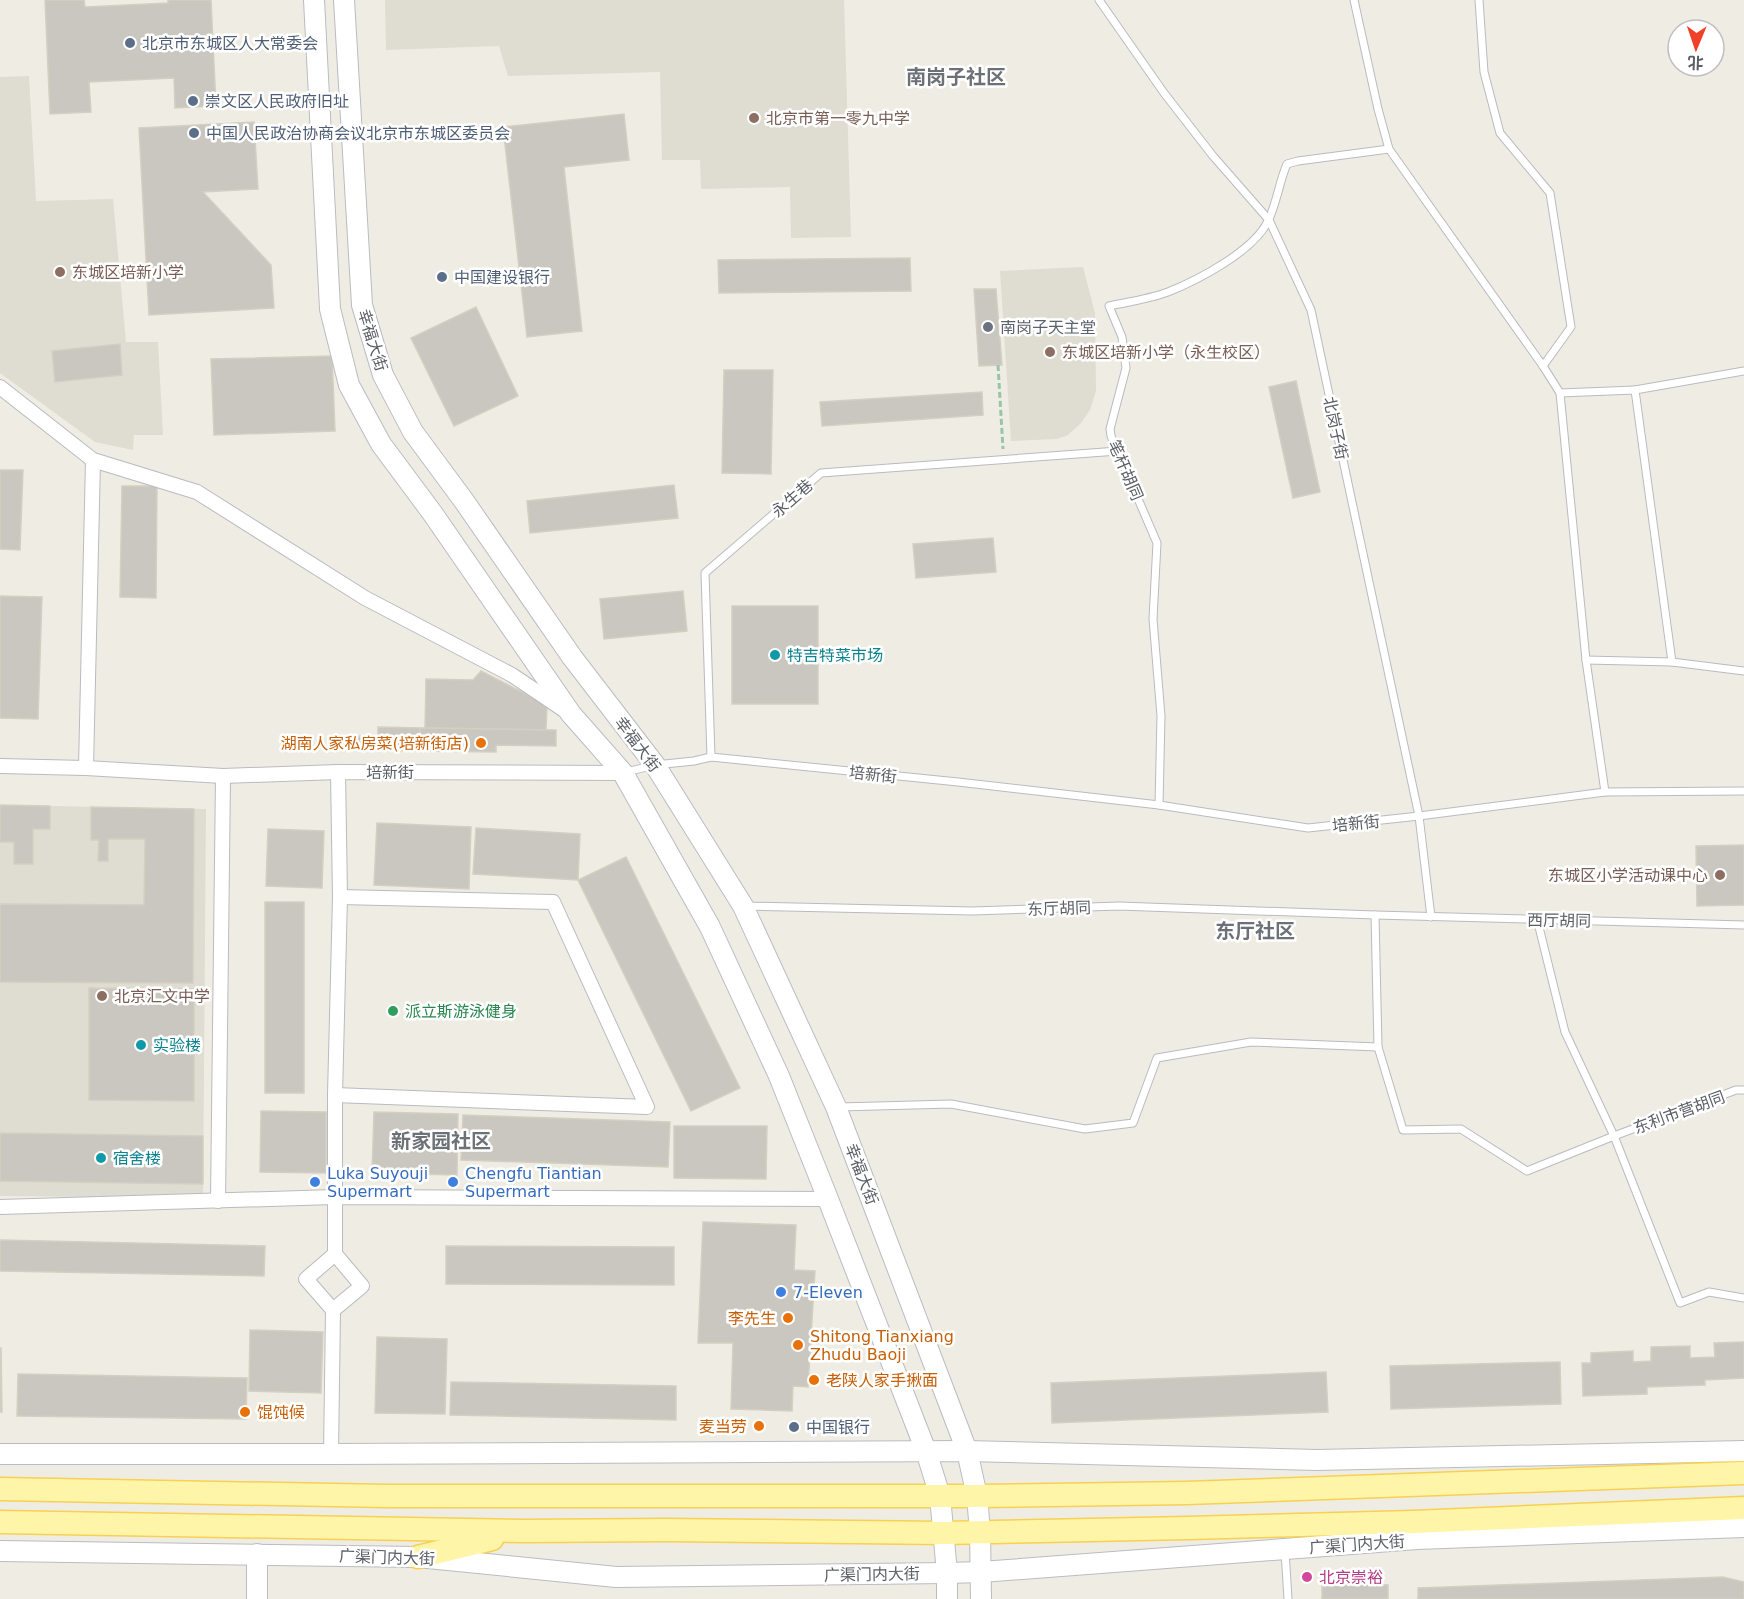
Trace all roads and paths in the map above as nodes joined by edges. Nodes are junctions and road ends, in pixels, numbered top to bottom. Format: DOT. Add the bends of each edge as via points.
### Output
graph roads {
  1 [pos="314,0"];
  2 [pos="344,0"];
  3 [pos="1099,0"];
  4 [pos="1354,0"];
  5 [pos="1479,0"];
  6 [pos="1389,149"];
  7 [pos="1269,220"];
  8 [pos="998,365"];
  9 [pos="1543,366"];
  10 [pos="1744,371"];
  11 [pos="0,387"];
  12 [pos="1635,390"];
  13 [pos="1560,393"];
  14 [pos="1118,451"];
  15 [pos="93,460"];
  16 [pos="1003,460"];
  17 [pos="1586,660"];
  18 [pos="1672,662"];
  19 [pos="1744,671"];
  20 [pos="571,714"];
  21 [pos="711,758"];
  22 [pos="655,765"];
  23 [pos="0,766"];
  24 [pos="86,768"];
  25 [pos="338,772"];
  26 [pos="624,773"];
  27 [pos="223,776"];
  28 [pos="1744,791"];
  29 [pos="1605,792"];
  30 [pos="1159,805"];
  31 [pos="1419,816"];
  32 [pos="340,897"];
  33 [pos="743,906"];
  34 [pos="1375,915"];
  35 [pos="1431,917"];
  36 [pos="1537,919"];
  37 [pos="1744,925"];
  38 [pos="1378,1047"];
  39 [pos="1744,1090"];
  40 [pos="335,1095"];
  41 [pos="836,1107"];
  42 [pos="1614,1136"];
  43 [pos="334,1197"];
  44 [pos="828,1199"];
  45 [pos="218,1201"];
  46 [pos="0,1207"];
  47 [pos="335,1254"];
  48 [pos="1744,1298"];
  49 [pos="333,1310"];
  50 [pos="926,1451"];
  51 [pos="967,1451"];
  52 [pos="1744,1451"];
  53 [pos="0,1454"];
  54 [pos="332,1454"];
  55 [pos="1744,1473"];
  56 [pos="0,1489"];
  57 [pos="940,1496"];
  58 [pos="977,1496"];
  59 [pos="1744,1508"];
  60 [pos="0,1522"];
  61 [pos="1744,1527"];
  62 [pos="524,1531"];
  63 [pos="981,1532"];
  64 [pos="944,1533"];
  65 [pos="1285,1549"];
  66 [pos="0,1551"];
  67 [pos="263,1554"];
  68 [pos="418,1557"];
  69 [pos="981,1572"];
  70 [pos="947,1573"];
  71 [pos="257,1599"];
  72 [pos="268,1599"];
  73 [pos="947,1599"];
  74 [pos="981,1599"];
  75 [pos="1288,1599"];
  1 -- 20 [label="street, 幸福大街" via="330,309 349,385 381,444"];
  2 -- 22 [label="street, 幸福大街" via="362,305 383,375 414,432 572,657"];
  3 -- 7 [label="lane, 北岗子街" via="1171,102"];
  4 -- 6 [label="lane"];
  5 -- 9 [label="lane" via="1484,72 1500,134 1550,193 1570,327"];
  6 -- 7 [label="lane, 笔杆胡同" via="1287,164"];
  6 -- 9 [label="lane"];
  7 -- 14 [label="lane, 笔杆胡同" via="1253,243 1209,272 1166,292 1109,306 1122,337 1126,368 1110,429"];
  7 -- 31 [label="lane, 北岗子街" via="1311,310"];
  8 -- 16 [label="path"];
  9 -- 13 [label="lane"];
  10 -- 12 [label="lane"];
  11 -- 15 [label="street"];
  12 -- 13 [label="lane"];
  12 -- 18 [label="lane"];
  13 -- 17 [label="lane"];
  14 -- 16 [label="lane, 永生巷"];
  14 -- 30 [label="lane, 笔杆胡同" via="1157,543 1153,619 1161,716"];
  15 -- 20 [label="street" via="197,492 364,598 512,675"];
  15 -- 24 [label="street"];
  16 -- 21 [label="lane, 永生巷" via="821,473 705,573"];
  17 -- 18 [label="lane"];
  17 -- 29 [label="lane"];
  18 -- 19 [label="lane"];
  20 -- 26 [label="street, 幸福大街"];
  21 -- 22 [label="lane, 培新街"];
  21 -- 30 [label="lane, 培新街"];
  22 -- 26 [label="lane, 培新街"];
  22 -- 33 [label="street, 幸福大街"];
  23 -- 24 [label="street, 培新街"];
  24 -- 27 [label="street, 培新街"];
  25 -- 26 [label="street, 培新街"];
  25 -- 27 [label="street, 培新街"];
  25 -- 32 [label="street"];
  26 -- 44 [label="street, 幸福大街" via="711,927 779,1076"];
  27 -- 45 [label="street"];
  28 -- 29 [label="lane, 培新街"];
  29 -- 31 [label="lane, 培新街"];
  30 -- 31 [label="lane, 培新街" via="1308,828"];
  31 -- 35 [label="lane, 北岗子街"];
  32 -- 40 [label="street"];
  32 -- 40 [label="street" via="553,902 647,1107"];
  33 -- 34 [label="lane, 东厅胡同" via="972,911 1119,906"];
  33 -- 41 [label="street, 幸福大街"];
  34 -- 35 [label="lane, 西厅胡同"];
  34 -- 38 [label="lane"];
  35 -- 36 [label="lane, 西厅胡同"];
  36 -- 37 [label="lane, 西厅胡同"];
  36 -- 42 [label="lane" via="1565,1032"];
  38 -- 41 [label="lane" via="1251,1042 1157,1058 1133,1123 1085,1130 951,1104"];
  38 -- 42 [label="lane, 东利市营胡同" via="1403,1130 1461,1129 1527,1171"];
  39 -- 42 [label="lane, 东利市营胡同"];
  40 -- 43 [label="street"];
  41 -- 51 [label="street, 幸福大街"];
  42 -- 48 [label="lane" via="1680,1303 1709,1292"];
  43 -- 44 [label="street"];
  43 -- 45 [label="street"];
  43 -- 47 [label="street"];
  44 -- 50 [label="street, 幸福大街"];
  45 -- 46 [label="street"];
  47 -- 49 [label="street" via="306,1279"];
  47 -- 49 [label="street" via="362,1286"];
  49 -- 54 [label="street"];
  50 -- 51 [label="street"];
  50 -- 54 [label="street"];
  50 -- 57 [label="street, 幸福大街"];
  51 -- 52 [label="street" via="1317,1461"];
  51 -- 58 [label="street, 幸福大街"];
  53 -- 54 [label="street"];
  55 -- 58 [label="main road" via="1187,1493"];
  56 -- 57 [label="main road" via="387,1496"];
  57 -- 58 [label="main road"];
  57 -- 64 [label="street, 幸福大街"];
  58 -- 63 [label="street, 幸福大街"];
  59 -- 63 [label="main road, 广渠门内大街" via="1377,1523"];
  60 -- 62 [label="main road, 广渠门内大街"];
  61 -- 65 [label="street, 广渠门内大街" via="1417,1539"];
  62 -- 64 [label="main road, 广渠门内大街"];
  62 -- 68 [label="main road"];
  63 -- 64 [label="main road, 广渠门内大街"];
  63 -- 69 [label="street, 幸福大街"];
  64 -- 70 [label="street, 幸福大街"];
  65 -- 69 [label="street, 广渠门内大街"];
  65 -- 75 [label="lane"];
  66 -- 67 [label="street, 广渠门内大街"];
  67 -- 68 [label="street, 广渠门内大街"];
  67 -- 71 [label="street"];
  67 -- 72 [label="street"];
  68 -- 70 [label="street, 广渠门内大街" via="616,1576"];
  69 -- 70 [label="street, 广渠门内大街"];
  69 -- 74 [label="street, 幸福大街"];
  70 -- 73 [label="street, 幸福大街"];
}
